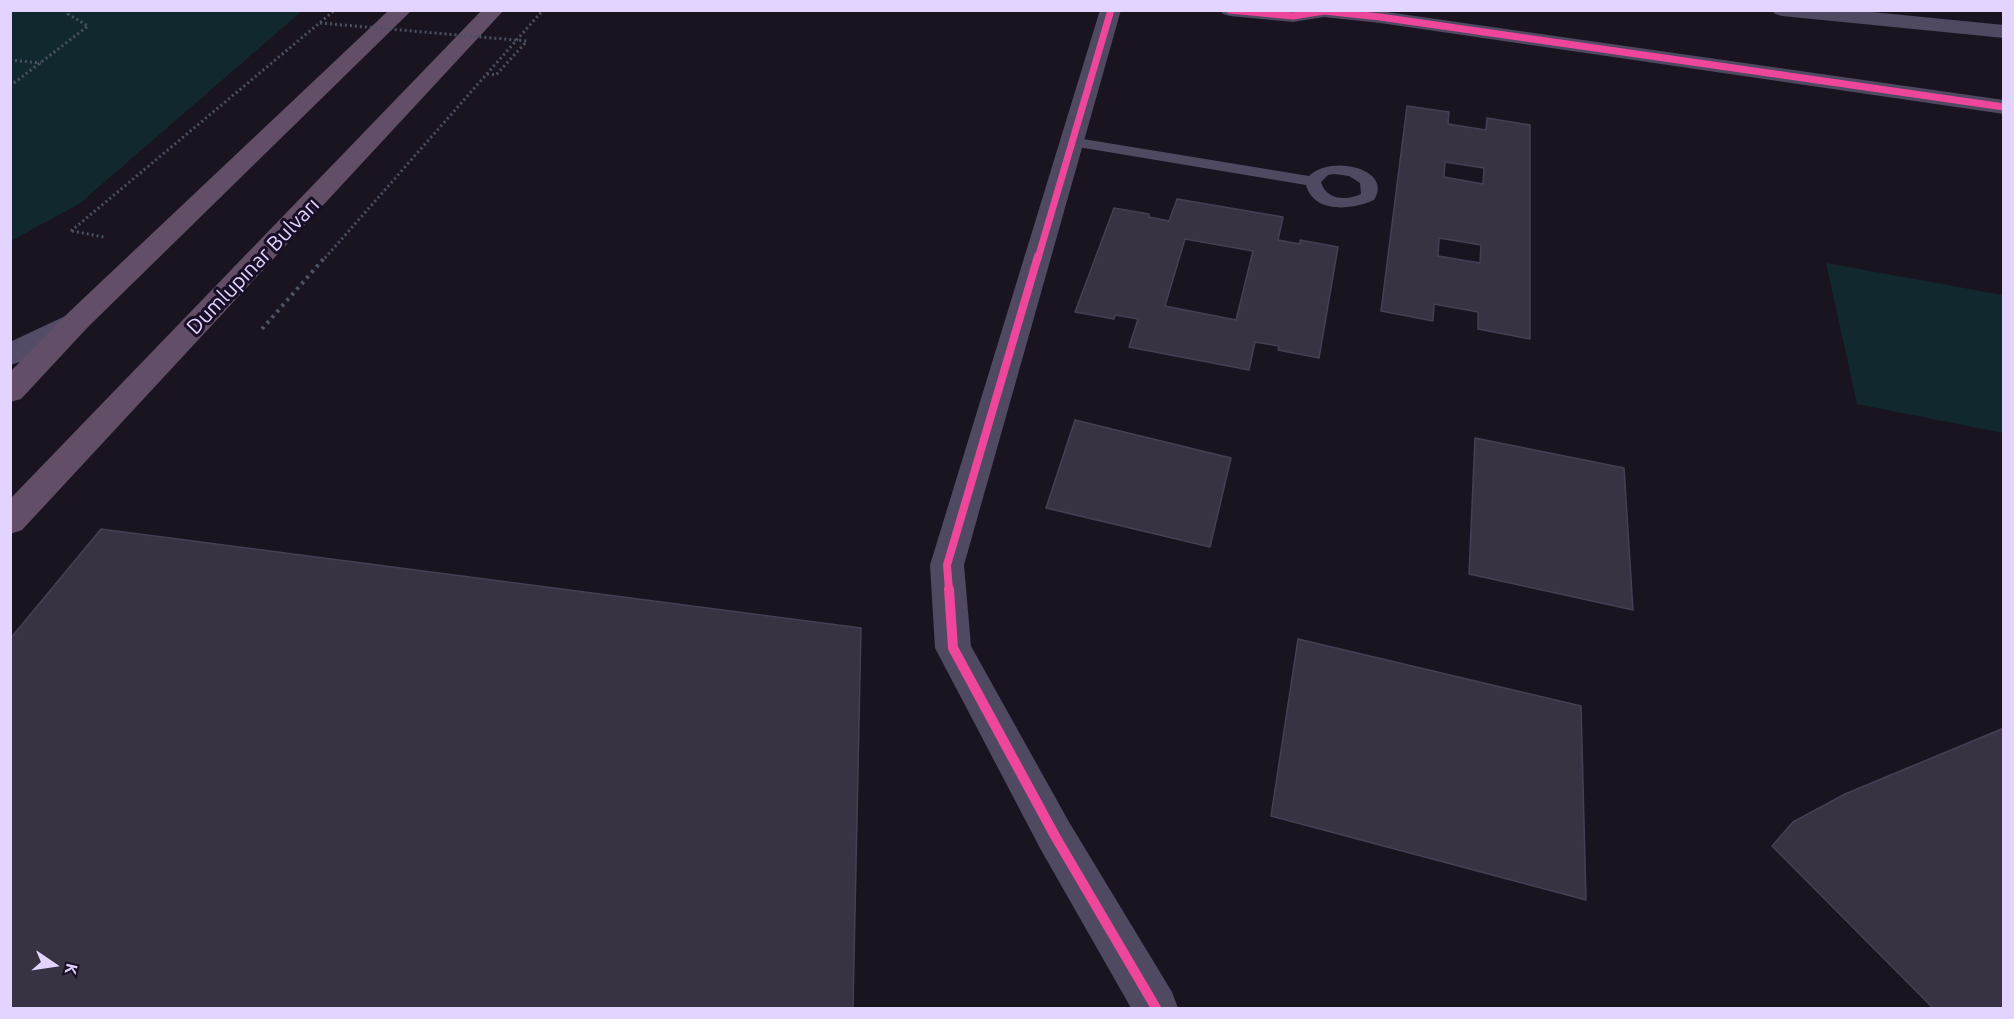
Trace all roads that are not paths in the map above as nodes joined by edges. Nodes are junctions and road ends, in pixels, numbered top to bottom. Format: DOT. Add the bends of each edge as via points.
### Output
graph roads {
  1 [pos="402,10"];
  2 [pos="494,10"];
  3 [pos="1111,10"];
  4 [pos="1230,10"];
  5 [pos="1782,10"];
  6 [pos="1324,11"];
  7 [pos="1380,14"];
  8 [pos="2004,32"];
  9 [pos="2004,107"];
  10 [pos="1071,142"];
  11 [pos="1313,181"];
  12 [pos="78,320"];
  13 [pos="10,355"];
  14 [pos="10,391"];
  15 [pos="10,521"];
  16 [pos="1156,1008"];
  1 -- 12 [label="highway"];
  2 -- 15 [label="highway, Dumlupınar Bulvarı"];
  3 -- 10 [label="street"];
  4 -- 6 [label="street" via="1293,16"];
  5 -- 8 [label="street"];
  6 -- 7 [label="street"];
  7 -- 9 [label="street"];
  10 -- 11 [label="lane"];
  10 -- 16 [label="street" via="947,565 953,648 1054,836"];
  12 -- 13 [label="main road"];
  12 -- 14 [label="highway"];
}
